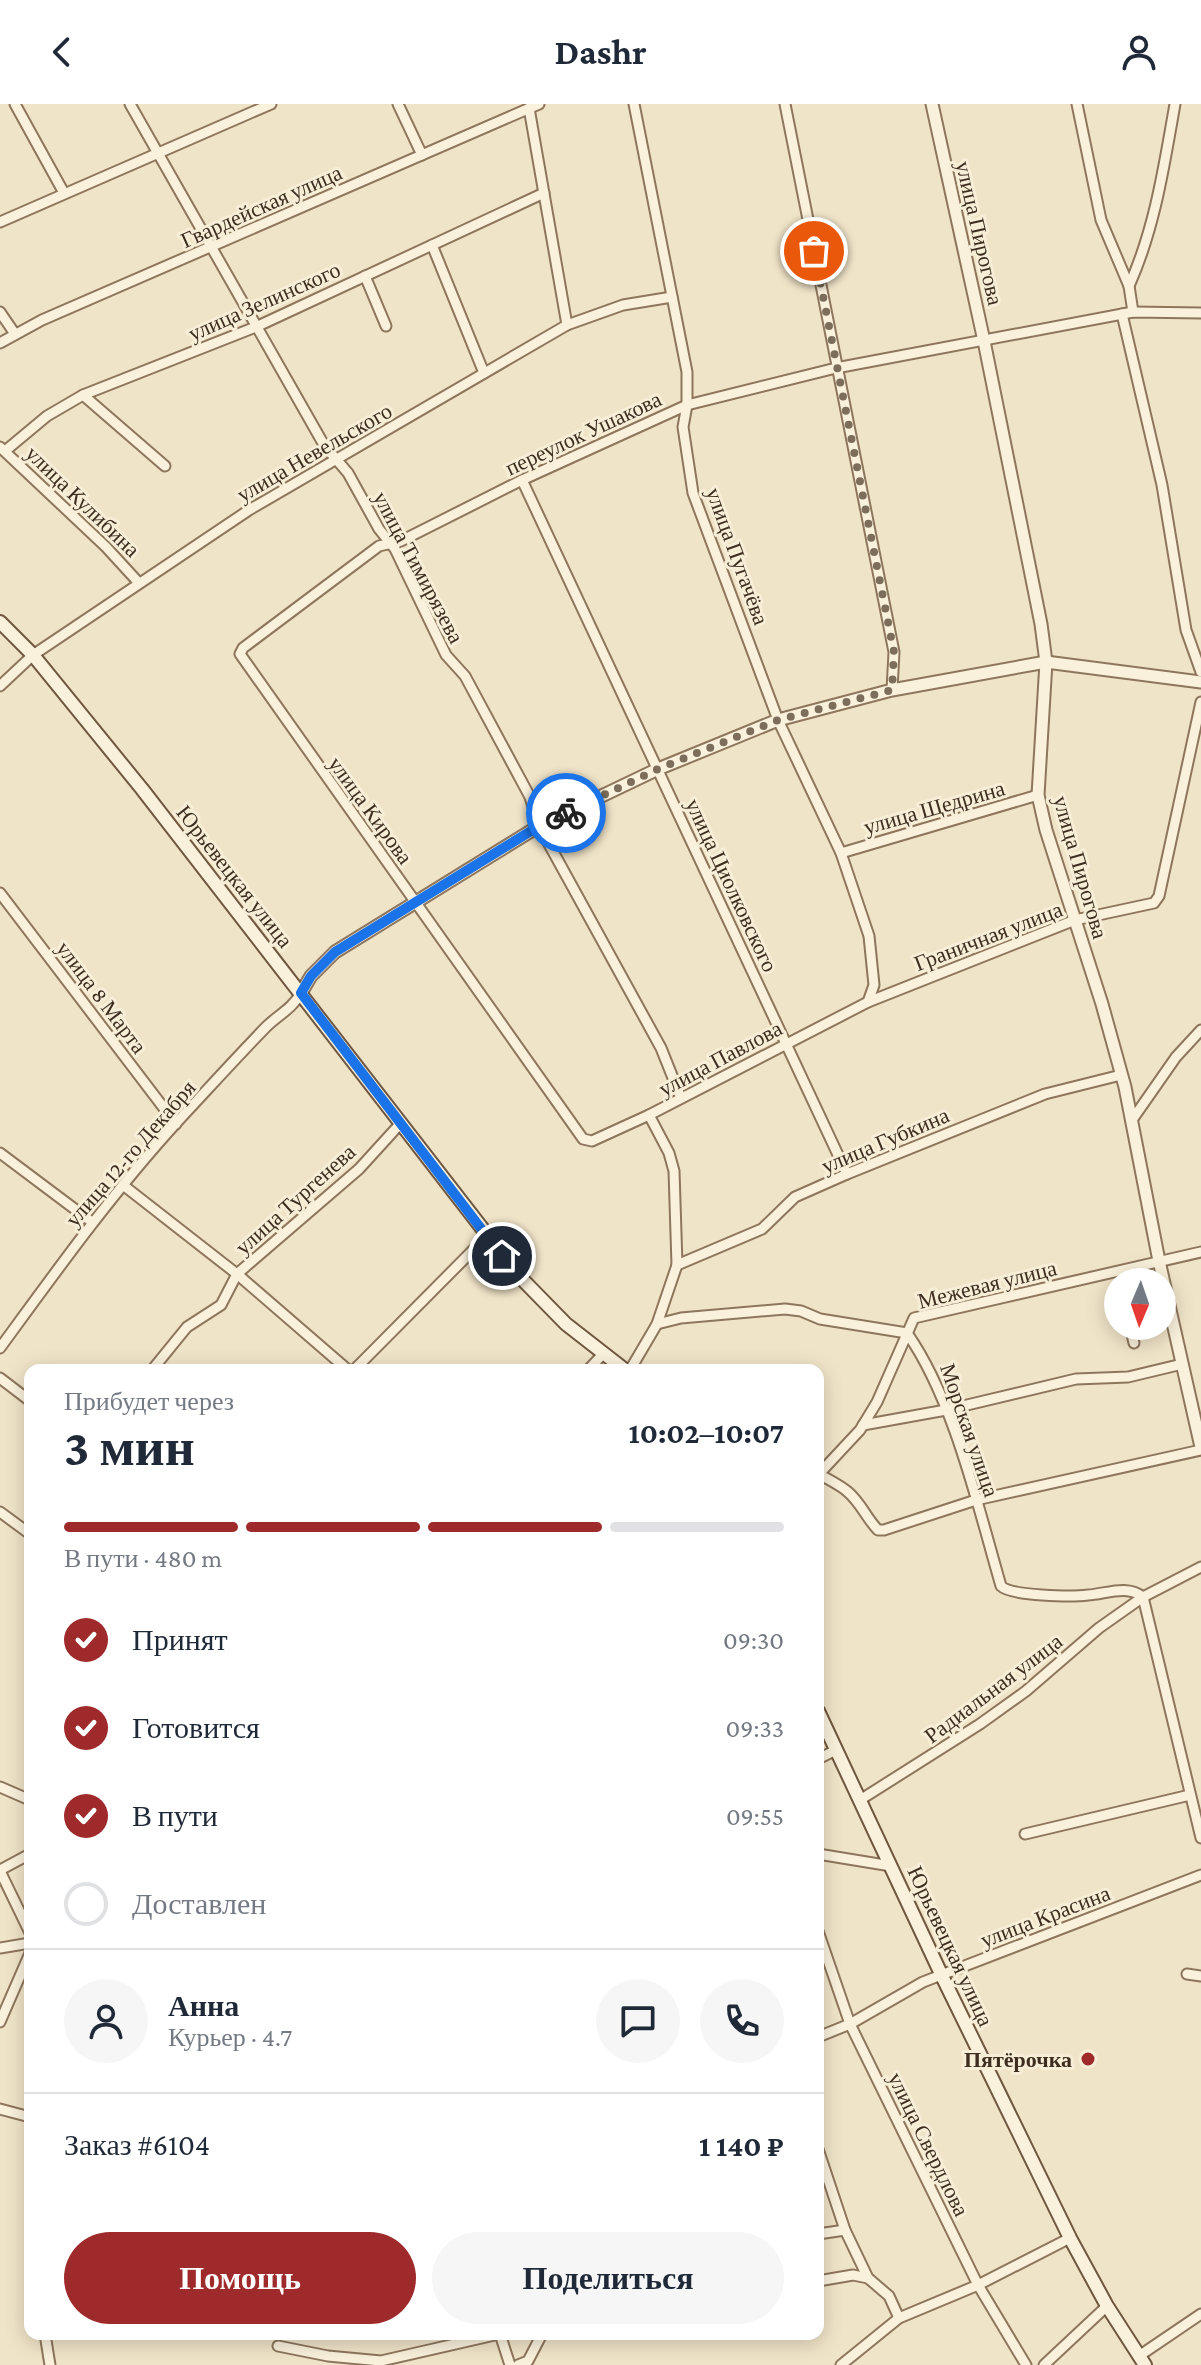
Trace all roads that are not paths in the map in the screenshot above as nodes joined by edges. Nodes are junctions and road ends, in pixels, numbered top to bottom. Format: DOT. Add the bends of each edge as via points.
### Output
graph roads {
  1 [pos="15,104"];
  2 [pos="130,104"];
  3 [pos="243,104"];
  4 [pos="271,104"];
  5 [pos="398,104"];
  6 [pos="634,104"];
  7 [pos="785,104"];
  8 [pos="932,104"];
  9 [pos="1077,104"];
  10 [pos="1175,104"];
  11 [pos="534,106"];
  12 [pos="249,114"];
  13 [pos="159,153"];
  14 [pos="422,155"];
  15 [pos="64,193"];
  16 [pos="544,193"];
  17 [pos="0,222"];
  18 [pos="432,245"];
  19 [pos="212,247"];
  20 [pos="365,276"];
  21 [pos="1129,286"];
  22 [pos="672,297"];
  23 [pos="0,312"];
  24 [pos="1128,313"];
  25 [pos="1201,313"];
  26 [pos="567,325"];
  27 [pos="258,326"];
  28 [pos="386,326"];
  29 [pos="15,334"];
  30 [pos="984,341"];
  31 [pos="0,343"];
  32 [pos="836,368"];
  33 [pos="484,373"];
  34 [pos="83,395"];
  35 [pos="687,405"];
  36 [pos="3,449"];
  37 [pos="336,459"];
  38 [pos="165,466"];
  39 [pos="522,480"];
  40 [pos="390,544"];
  41 [pos="139,583"];
  42 [pos="0,622"];
  43 [pos="240,654"];
  44 [pos="33,655"];
  45 [pos="1046,662"];
  46 [pos="1201,672"];
  47 [pos="1201,682"];
  48 [pos="0,686"];
  49 [pos="892,690"];
  50 [pos="1201,702"];
  51 [pos="778,720"];
  52 [pos="658,769"];
  53 [pos="1038,795"];
  54 [pos="539,826"];
  55 [pos="841,853"];
  56 [pos="0,893"];
  57 [pos="415,902"];
  58 [pos="1075,920"];
  59 [pos="301,993"];
  60 [pos="868,1002"];
  61 [pos="1201,1030"];
  62 [pos="785,1043"];
  63 [pos="1121,1075"];
  64 [pos="681,1098"];
  65 [pos="649,1115"];
  66 [pos="1132,1120"];
  67 [pos="176,1124"];
  68 [pos="400,1124"];
  69 [pos="587,1141"];
  70 [pos="0,1153"];
  71 [pos="847,1174"];
  72 [pos="123,1185"];
  73 [pos="92,1222"];
  74 [pos="486,1237"];
  75 [pos="1201,1252"];
  76 [pos="1159,1261"];
  77 [pos="677,1265"];
  78 [pos="1160,1268"];
  79 [pos="237,1274"];
  80 [pos="657,1324"];
  81 [pos="907,1333"];
  82 [pos="1133,1340"];
  83 [pos="1175,1340"];
  84 [pos="1134,1343"];
  85 [pos="0,1348"];
  86 [pos="604,1353"];
  87 [pos="157,1364"];
  88 [pos="344,1364"];
  89 [pos="357,1364"];
  90 [pos="594,1364"];
  91 [pos="619,1364"];
  92 [pos="631,1364"];
  93 [pos="1182,1364"];
  94 [pos="0,1378"];
  95 [pos="24,1396"];
  96 [pos="946,1410"];
  97 [pos="863,1425"];
  98 [pos="1201,1449"];
  99 [pos="824,1468"];
  100 [pos="824,1477"];
  101 [pos="976,1500"];
  102 [pos="0,1512"];
  103 [pos="24,1527"];
  104 [pos="1201,1567"];
  105 [pos="1143,1597"];
  106 [pos="824,1724"];
  107 [pos="836,1750"];
  108 [pos="824,1756"];
  109 [pos="0,1787"];
  110 [pos="1190,1795"];
  111 [pos="24,1797"];
  112 [pos="860,1800"];
  113 [pos="1025,1834"];
  114 [pos="1201,1838"];
  115 [pos="824,1855"];
  116 [pos="24,1857"];
  117 [pos="891,1866"];
  118 [pos="0,1870"];
  119 [pos="1201,1875"];
  120 [pos="24,1920"];
  121 [pos="24,1944"];
  122 [pos="0,1948"];
  123 [pos="824,1948"];
  124 [pos="24,1967"];
  125 [pos="1187,1974"];
  126 [pos="942,1976"];
  127 [pos="1201,1976"];
  128 [pos="0,2022"];
  129 [pos="850,2024"];
  130 [pos="824,2035"];
  131 [pos="0,2109"];
  132 [pos="24,2115"];
  133 [pos="824,2167"];
  134 [pos="845,2230"];
  135 [pos="824,2233"];
  136 [pos="1070,2238"];
  137 [pos="868,2278"];
  138 [pos="824,2280"];
  139 [pos="978,2285"];
  140 [pos="1107,2306"];
  141 [pos="1201,2314"];
  142 [pos="899,2318"];
  143 [pos="46,2340"];
  144 [pos="474,2340"];
  145 [pos="502,2340"];
  146 [pos="539,2340"];
  147 [pos="278,2346"];
  148 [pos="1142,2360"];
  149 [pos="50,2365"];
  150 [pos="510,2365"];
  151 [pos="518,2365"];
  152 [pos="841,2365"];
  153 [pos="1026,2365"];
  154 [pos="1044,2365"];
  1 -- 15 [label="street"];
  2 -- 13 [label="street, улица Тимирязева"];
  3 -- 12 [label="street"];
  4 -- 12 [label="street"];
  5 -- 14 [label="street"];
  6 -- 22 [label="street, улица Пугачёва"];
  7 -- 32 [label="street"];
  8 -- 30 [label="street, улица Пирогова"];
  9 -- 21 [label="street" via="1101,220"];
  10 -- 21 [label="street" via="1155,213"];
  11 -- 14 [label="street, Гвардейская улица"];
  11 -- 16 [label="street"];
  12 -- 13 [label="street"];
  13 -- 15 [label="street"];
  13 -- 19 [label="street, улица Тимирязева"];
  14 -- 19 [label="street, Гвардейская улица"];
  15 -- 17 [label="street"];
  16 -- 18 [label="street, улица Зелинского"];
  16 -- 26 [label="street"];
  18 -- 20 [label="street, улица Зелинского"];
  18 -- 33 [label="street"];
  19 -- 27 [label="street, улица Тимирязева"];
  19 -- 29 [label="street, Гвардейская улица"];
  20 -- 27 [label="street, улица Зелинского"];
  20 -- 28 [label="street"];
  21 -- 24 [label="street"];
  22 -- 26 [label="street, улица Невельского" via="623,305"];
  22 -- 35 [label="street, улица Пугачёва" via="687,372"];
  23 -- 29 [label="street"];
  24 -- 25 [label="street, переулок Ушакова"];
  24 -- 30 [label="street, переулок Ушакова"];
  24 -- 46 [label="street" via="1186,630"];
  26 -- 33 [label="street, улица Невельского"];
  27 -- 34 [label="street, улица Зелинского"];
  27 -- 37 [label="street, улица Тимирязева"];
  29 -- 31 [label="street, Гвардейская улица"];
  30 -- 32 [label="street, переулок Ушакова"];
  30 -- 45 [label="street, улица Пирогова"];
  32 -- 35 [label="street, переулок Ушакова"];
  32 -- 49 [label="street" via="894,652"];
  33 -- 37 [label="street, улица Невельского"];
  34 -- 36 [label="street, улица Зелинского"];
  34 -- 38 [label="street"];
  35 -- 39 [label="street, переулок Ушакова"];
  35 -- 51 [label="street, улица Пугачёва" via="683,427 693,493"];
  36 -- 41 [label="street, улица Кулибина"];
  37 -- 40 [label="street, улица Тимирязева"];
  37 -- 41 [label="street, улица Невельского"];
  39 -- 40 [label="street, переулок Ушакова"];
  39 -- 52 [label="street, улица Циолковского"];
  40 -- 43 [label="street, переулок Ушакова" via="379,546"];
  40 -- 54 [label="street, улица Тимирязева" via="446,655 465,676 530,797"];
  41 -- 44 [label="street, улица Невельского"];
  42 -- 44 [label="main road, Юрьевецкая улица"];
  43 -- 57 [label="street, улица Кирова"];
  44 -- 48 [label="street, улица Невельского"];
  44 -- 59 [label="main road, Юрьевецкая улица"];
  45 -- 47 [label="street"];
  45 -- 49 [label="street"];
  45 -- 53 [label="street, улица Пирогова"];
  49 -- 51 [label="street"];
  50 -- 58 [label="street, Граничная улица" via="1157,900"];
  51 -- 52 [label="street"];
  51 -- 55 [label="street, улица Пугачёва"];
  52 -- 54 [label="street"];
  52 -- 62 [label="street, улица Циолковского"];
  53 -- 55 [label="street, улица Щедрина"];
  53 -- 58 [label="street, улица Пирогова"];
  54 -- 57 [label="street"];
  54 -- 64 [label="street, улица Тимирязева" via="661,1048"];
  55 -- 60 [label="street, улица Пугачёва" via="869,936 874,985"];
  56 -- 67 [label="street, улица 8 Марта"];
  57 -- 59 [label="street" via="335,952"];
  57 -- 69 [label="street, улица Кирова"];
  58 -- 60 [label="street, Граничная улица"];
  58 -- 63 [label="street, улица Пирогова"];
  59 -- 67 [label="street, улица 12-го Декабря"];
  59 -- 68 [label="main road, Юрьевецкая улица"];
  60 -- 62 [label="street, улица Павлова"];
  61 -- 66 [label="street"];
  62 -- 64 [label="street, улица Павлова"];
  62 -- 71 [label="street, улица Циолковского"];
  63 -- 66 [label="street, улица Пирогова"];
  63 -- 71 [label="street, улица Губкина" via="1045,1094"];
  64 -- 65 [label="street, улица Павлова"];
  65 -- 69 [label="street, улица Павлова"];
  65 -- 77 [label="street" via="674,1171"];
  66 -- 76 [label="street, улица Пирогова"];
  67 -- 72 [label="street, улица 12-го Декабря"];
  68 -- 74 [label="main road, Юрьевецкая улица"];
  68 -- 79 [label="street, улица Тургенева" via="359,1169"];
  70 -- 73 [label="street"];
  71 -- 77 [label="street, улица Губкина" via="795,1197 762,1229"];
  72 -- 73 [label="street, улица 12-го Декабря"];
  72 -- 79 [label="street"];
  73 -- 85 [label="street, улица 12-го Декабря"];
  74 -- 86 [label="main road, Юрьевецкая улица" via="540,1300"];
  74 -- 89 [label="street"];
  75 -- 76 [label="street, Межевая улица"];
  76 -- 78 [label="street, улица Пирогова"];
  76 -- 81 [label="street, Межевая улица" via="914,1318"];
  77 -- 80 [label="street"];
  79 -- 87 [label="street, улица Тургенева" via="221,1305 187,1327"];
  79 -- 88 [label="street"];
  80 -- 81 [label="street" via="785,1309"];
  80 -- 92 [label="street"];
  81 -- 96 [label="street, Морская улица" via="926,1360"];
  81 -- 97 [label="street, Межевая улица"];
  82 -- 84 [label="street"];
  83 -- 93 [label="street, улица Пирогова"];
  86 -- 90 [label="street"];
  86 -- 91 [label="main road, Юрьевецкая улица"];
  93 -- 96 [label="street" via="1128,1377 1076,1379"];
  93 -- 98 [label="street, улица Пирогова"];
  94 -- 95 [label="street"];
  96 -- 97 [label="street"];
  96 -- 101 [label="street, Морская улица"];
  97 -- 99 [label="street, Межевая улица"];
  98 -- 101 [label="street"];
  100 -- 101 [label="street" via="849,1492 878,1530"];
  101 -- 105 [label="street, Морская улица" via="1006,1590 1080,1596 1131,1591"];
  102 -- 103 [label="street"];
  104 -- 105 [label="street"];
  105 -- 110 [label="street"];
  105 -- 112 [label="street, Радиальная улица" via="980,1724"];
  106 -- 107 [label="main road, Юрьевецкая улица"];
  107 -- 108 [label="street"];
  107 -- 112 [label="main road, Юрьевецкая улица"];
  109 -- 111 [label="street"];
  110 -- 113 [label="street"];
  110 -- 114 [label="street"];
  112 -- 117 [label="main road, Юрьевецкая улица"];
  115 -- 117 [label="street"];
  116 -- 118 [label="street"];
  117 -- 126 [label="main road, Юрьевецкая улица"];
  118 -- 120 [label="street"];
  119 -- 126 [label="street, улица Красина"];
  121 -- 122 [label="street"];
  123 -- 129 [label="street, улица Свердлова"];
  124 -- 128 [label="street"];
  125 -- 127 [label="street"];
  126 -- 129 [label="street, улица Красина"];
  126 -- 136 [label="main road, Юрьевецкая улица"];
  129 -- 130 [label="street, улица Красина"];
  129 -- 139 [label="street, улица Свердлова"];
  131 -- 132 [label="street"];
  133 -- 134 [label="street"];
  134 -- 135 [label="street"];
  134 -- 137 [label="street"];
  136 -- 139 [label="street"];
  136 -- 140 [label="main road, Юрьевецкая улица"];
  137 -- 138 [label="street"];
  137 -- 142 [label="street" via="889,2296"];
  139 -- 142 [label="street"];
  139 -- 153 [label="street, улица Свердлова"];
  140 -- 148 [label="main road, Юрьевецкая улица"];
  140 -- 154 [label="street"];
  141 -- 148 [label="street"];
  142 -- 152 [label="street"];
  143 -- 149 [label="street"];
  144 -- 147 [label="street" via="381,2361"];
  145 -- 150 [label="street"];
  146 -- 151 [label="street" via="528,2361"];
}
